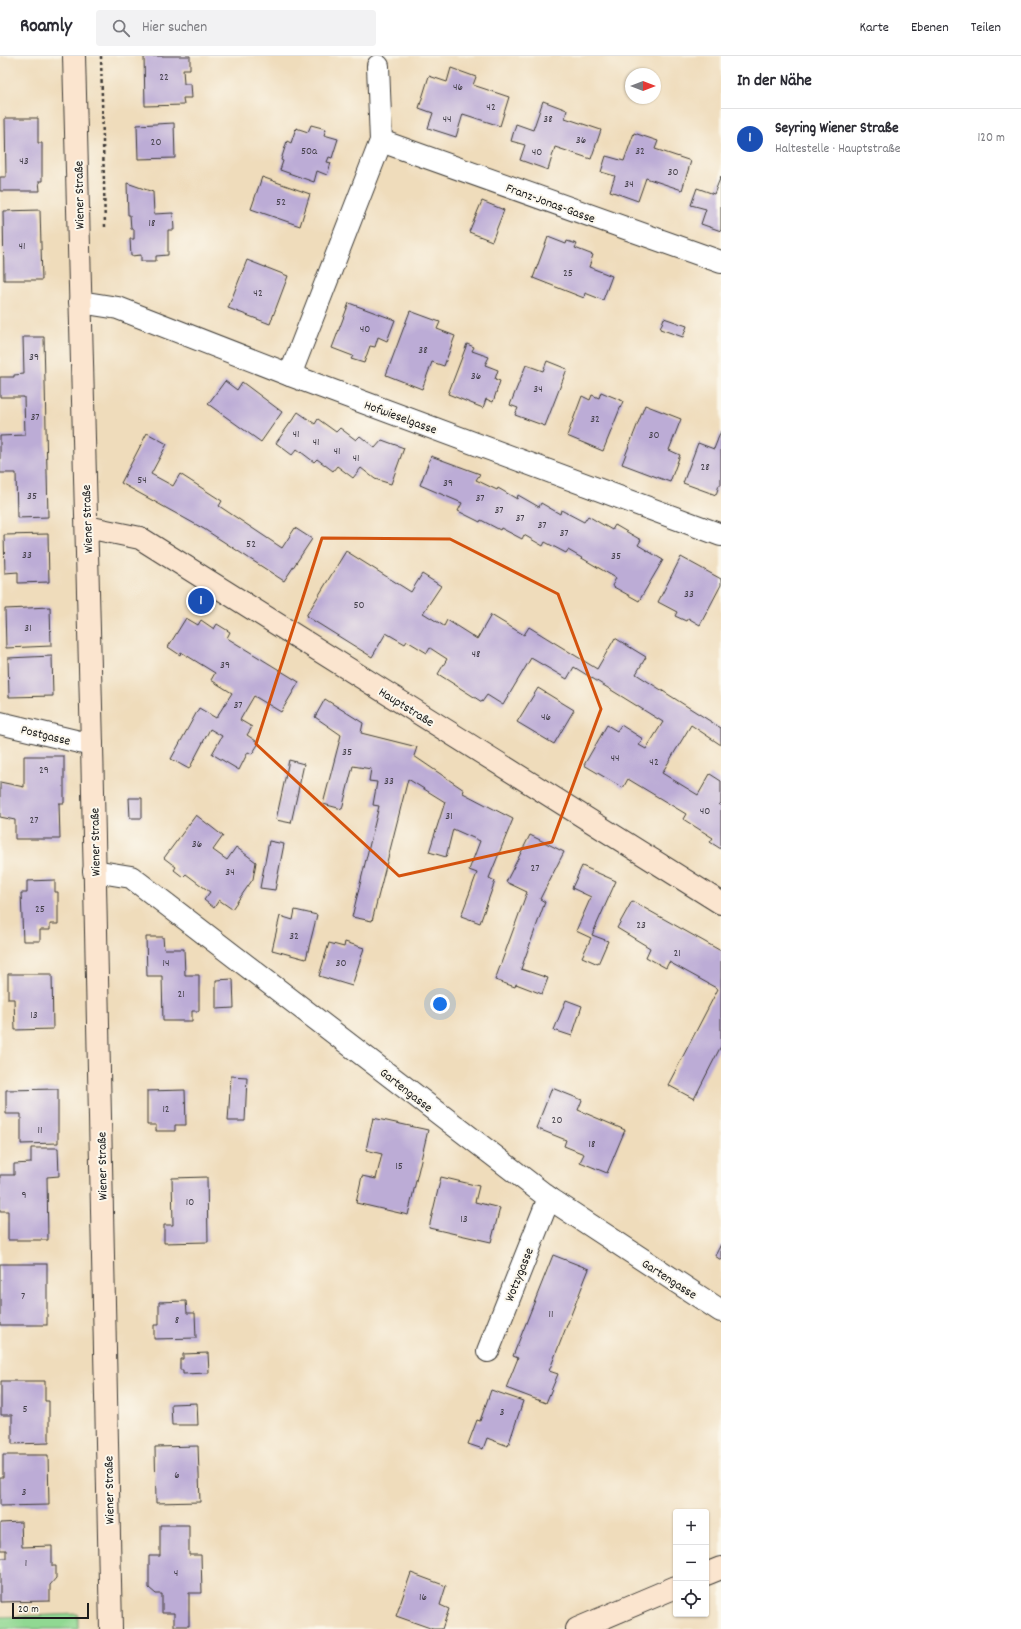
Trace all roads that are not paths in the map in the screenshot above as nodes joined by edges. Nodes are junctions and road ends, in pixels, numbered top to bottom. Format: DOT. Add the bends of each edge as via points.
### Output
graph roads {
  1 [pos="74,56"];
  2 [pos="378,66"];
  3 [pos="381,141"];
  4 [pos="721,262"];
  5 [pos="80,302"];
  6 [pos="290,375"];
  7 [pos="87,527"];
  8 [pos="721,536"];
  9 [pos="0,723"];
  10 [pos="92,745"];
  11 [pos="94,871"];
  12 [pos="721,902"];
  13 [pos="549,1198"];
  14 [pos="721,1311"];
  15 [pos="488,1351"];
  16 [pos="721,1568"];
  17 [pos="709,1573"];
  18 [pos="673,1588"];
  19 [pos="111,1629"];
  20 [pos="576,1629"];
  1 -- 5 [label="street, Wiener Straße"];
  2 -- 3 [label="street"];
  3 -- 4 [label="street, Franz-Jonas-Gasse"];
  3 -- 6 [label="street"];
  5 -- 6 [label="street, Hofwieselgasse" via="118,308"];
  5 -- 7 [label="street, Wiener Straße"];
  6 -- 8 [label="street, Hofwieselgasse"];
  7 -- 10 [label="street, Wiener Straße"];
  7 -- 12 [label="street, Hauptstraße" via="140,538"];
  9 -- 10 [label="street, Postgasse"];
  10 -- 11 [label="street, Wiener Straße"];
  11 -- 13 [label="street, Gartengasse" via="131,877"];
  11 -- 19 [label="street, Wiener Straße"];
  13 -- 14 [label="street, Gartengasse"];
  13 -- 15 [label="street, Wotzygasse"];
  16 -- 17 [label="street"];
  18 -- 20 [label="street"];
}
